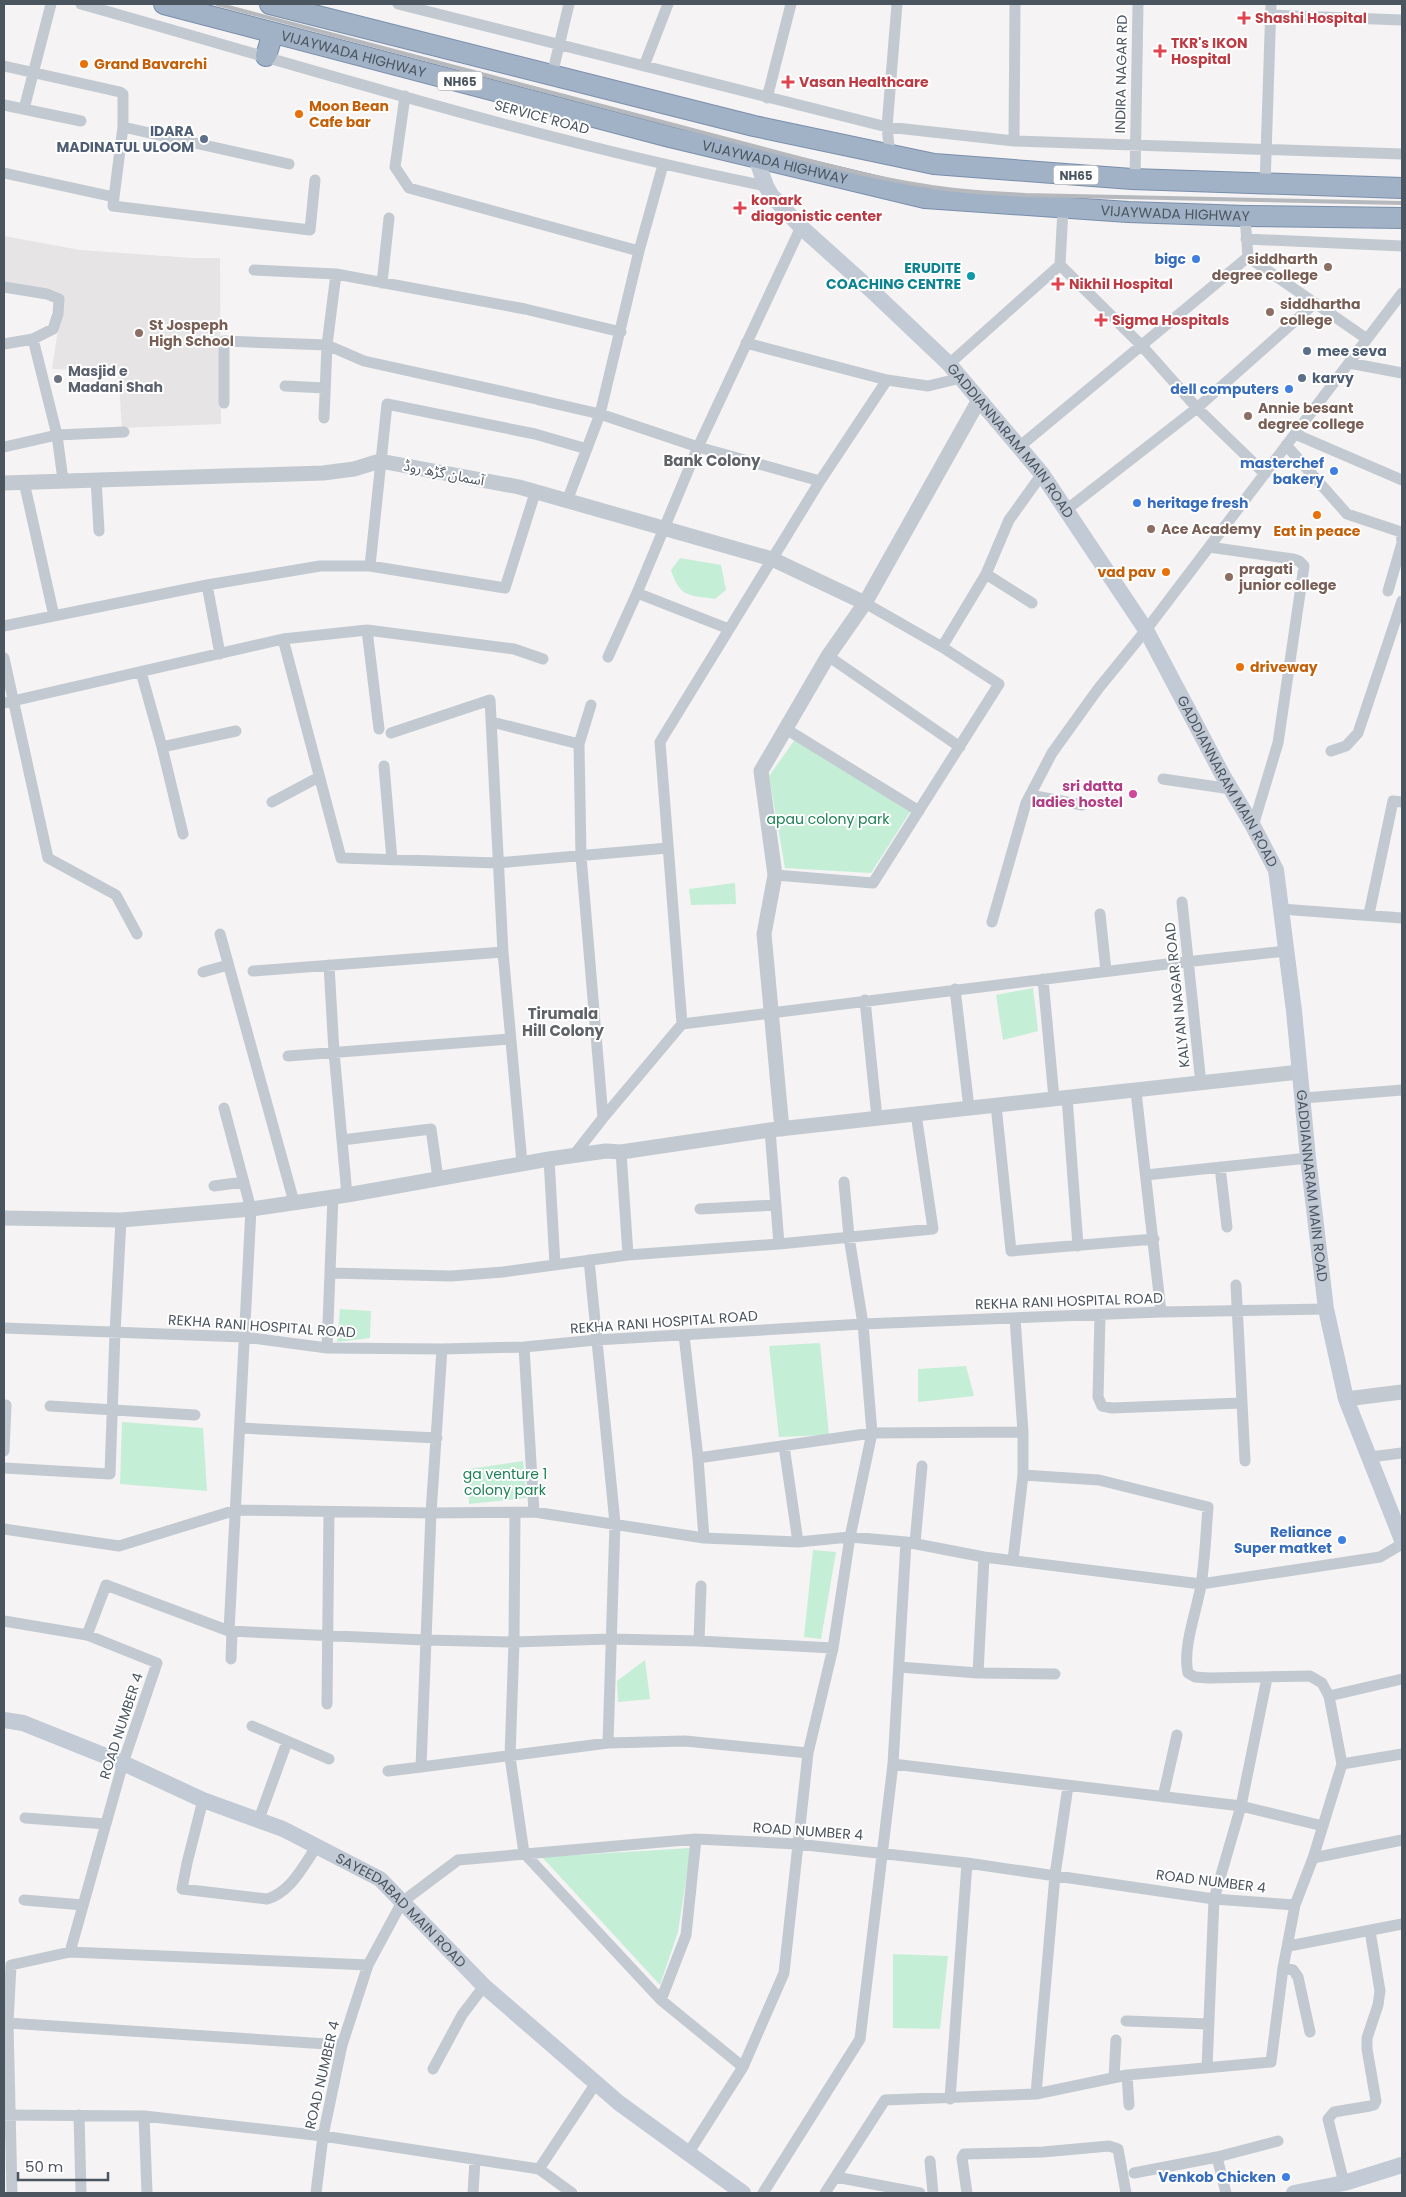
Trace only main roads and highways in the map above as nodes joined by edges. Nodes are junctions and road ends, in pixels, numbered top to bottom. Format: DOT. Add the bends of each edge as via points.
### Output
graph roads {
  1 [pos="164,4"];
  2 [pos="270,4"];
  3 [pos="273,32"];
  4 [pos="446,48"];
  5 [pos="266,56"];
  6 [pos="432,74"];
  7 [pos="756,158"];
  8 [pos="954,166"];
  9 [pos="1231,182"];
  10 [pos="1402,188"];
  11 [pos="951,200"];
  12 [pos="1237,216"];
  13 [pos="1402,218"];
  14 [pos="1402,1540"];
  15 [pos="4,1720"];
  16 [pos="1402,2166"];
  17 [pos="1311,2191"];
  18 [pos="742,2193"];
  19 [pos="1294,2193"];
  1 -- 3 [label="highway, VIJAYWADA HIGHWAY / NH65"];
  2 -- 4 [label="highway, VIJAYWADA HIGHWAY / NH65"];
  3 -- 5 [label="highway"];
  3 -- 6 [label="highway, VIJAYWADA HIGHWAY / NH65"];
  4 -- 6 [label="highway"];
  4 -- 8 [label="highway, VIJAYWADA HIGHWAY / NH65" via="754,126"];
  6 -- 7 [label="highway, VIJAYWADA HIGHWAY / NH65"];
  7 -- 11 [label="highway, VIJAYWADA HIGHWAY / NH65" via="925,198"];
  7 -- 14 [label="main road, GADDIANNARAM MAIN ROAD" via="771,195 801,227 949,364 1042,474 1146,630 1276,870 1326,1309 1346,1399"];
  8 -- 9 [label="highway, VIJAYWADA HIGHWAY / NH65" via="1135,180"];
  8 -- 11 [label="highway"];
  9 -- 10 [label="highway, VIJAYWADA HIGHWAY / NH65"];
  9 -- 12 [label="highway"];
  11 -- 12 [label="highway, VIJAYWADA HIGHWAY / NH65" via="1063,209"];
  12 -- 13 [label="highway, VIJAYWADA HIGHWAY / NH65"];
  15 -- 18 [label="main road, SAYEEDABAD MAIN ROAD" via="23,1723 123,1763 203,1800 283,1829 380,1879 484,1986 619,2103"];
  16 -- 17 [label="main road"];
  17 -- 19 [label="main road"];
}
